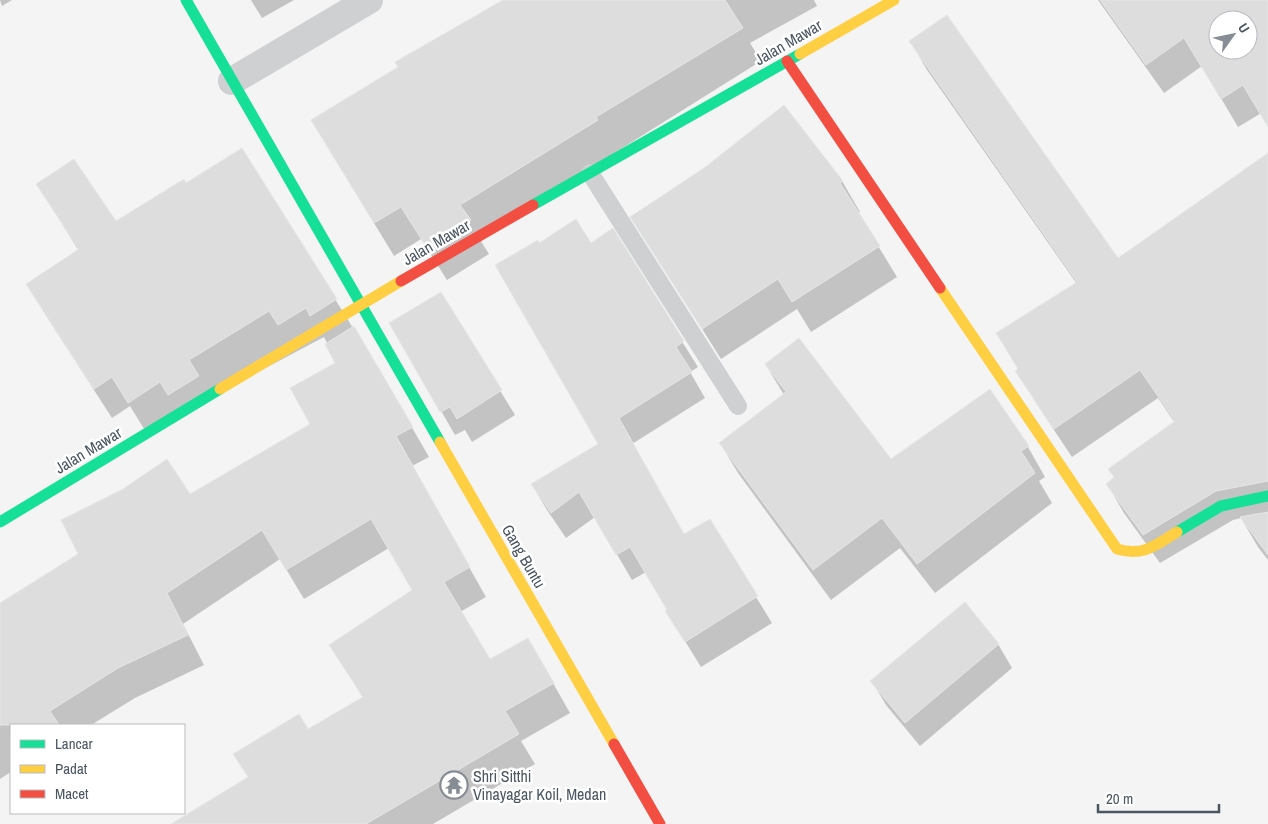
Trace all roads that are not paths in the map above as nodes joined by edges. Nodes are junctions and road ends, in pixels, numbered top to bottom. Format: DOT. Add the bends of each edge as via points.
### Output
graph roads {
  1 [pos="186,0"];
  2 [pos="370,0"];
  3 [pos="889,1"];
  4 [pos="787,61"];
  5 [pos="232,81"];
  6 [pos="590,173"];
  7 [pos="360,304"];
  8 [pos="738,406"];
  9 [pos="1268,496"];
  10 [pos="0,522"];
  11 [pos="660,824"];
  1 -- 5 [label="street, Gang Buntu"];
  2 -- 5 [label="street"];
  3 -- 4 [label="street, Jalan Mawar"];
  4 -- 6 [label="street, Jalan Mawar"];
  4 -- 9 [label="street" via="1117,549 1128,553 1150,549 1227,503"];
  5 -- 7 [label="street, Gang Buntu"];
  6 -- 7 [label="street, Jalan Mawar"];
  6 -- 8 [label="lane"];
  7 -- 10 [label="street, Jalan Mawar"];
  7 -- 11 [label="street, Gang Buntu"];
}
